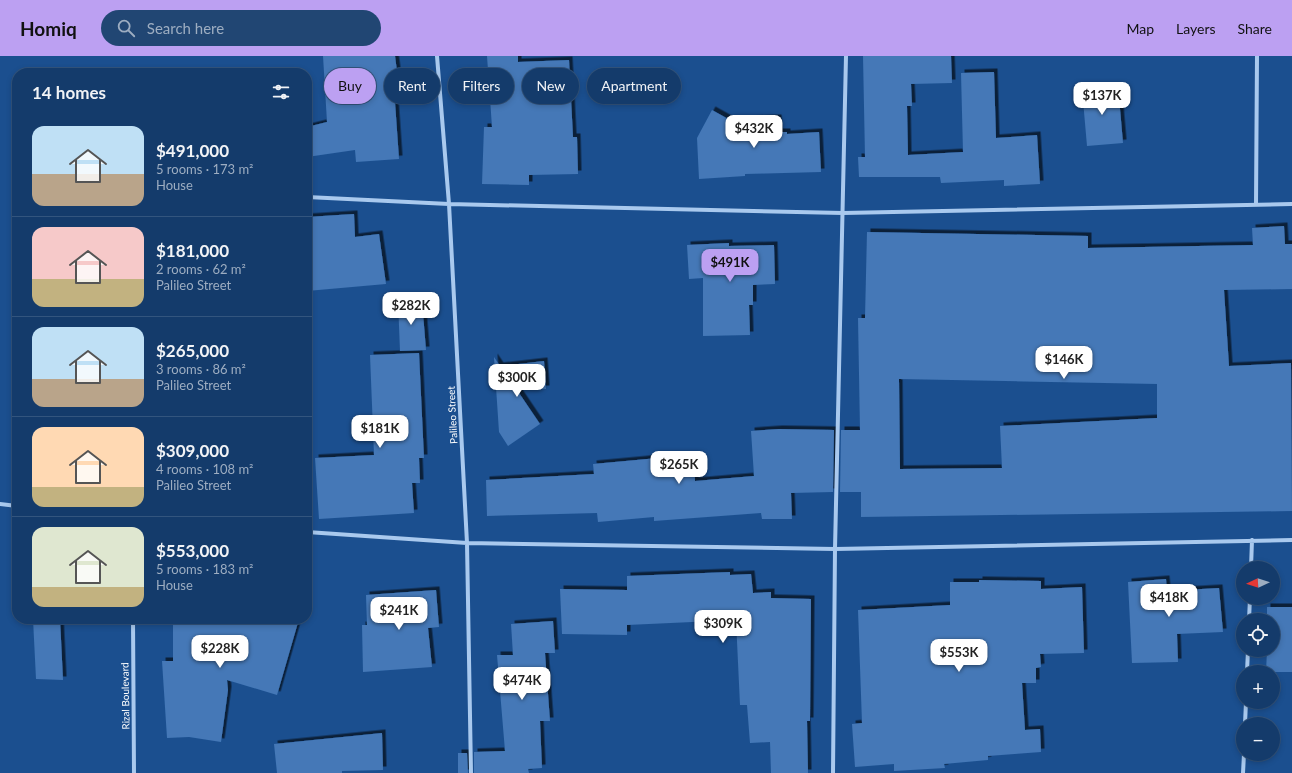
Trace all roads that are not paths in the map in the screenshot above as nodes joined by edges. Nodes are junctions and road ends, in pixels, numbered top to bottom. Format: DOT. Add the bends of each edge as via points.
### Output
graph roads {
  1 [pos="437,56"];
  2 [pos="846,56"];
  3 [pos="1257,56"];
  4 [pos="312,197"];
  5 [pos="450,204"];
  6 [pos="1256,204"];
  7 [pos="1292,204"];
  8 [pos="843,213"];
  9 [pos="0,504"];
  10 [pos="12,505"];
  11 [pos="312,532"];
  12 [pos="1252,540"];
  13 [pos="1292,540"];
  14 [pos="467,542"];
  15 [pos="835,549"];
  16 [pos="1251,561"];
  17 [pos="132,624"];
  18 [pos="1244,761"];
  19 [pos="134,773"];
  20 [pos="471,773"];
  21 [pos="834,773"];
  22 [pos="1243,773"];
  1 -- 5 [label="street, Palileo Street"];
  2 -- 8 [label="street"];
  3 -- 6 [label="street"];
  4 -- 5 [label="street"];
  5 -- 8 [label="street"];
  5 -- 14 [label="street, Palileo Street"];
  6 -- 7 [label="street"];
  6 -- 8 [label="street"];
  8 -- 15 [label="street"];
  9 -- 10 [label="street"];
  11 -- 14 [label="street"];
  12 -- 13 [label="street"];
  12 -- 15 [label="street"];
  12 -- 16 [label="street"];
  14 -- 15 [label="street"];
  14 -- 20 [label="street, Palileo Street"];
  15 -- 21 [label="street"];
  17 -- 19 [label="street, Rizal Boulevard"];
  18 -- 22 [label="street"];
}
